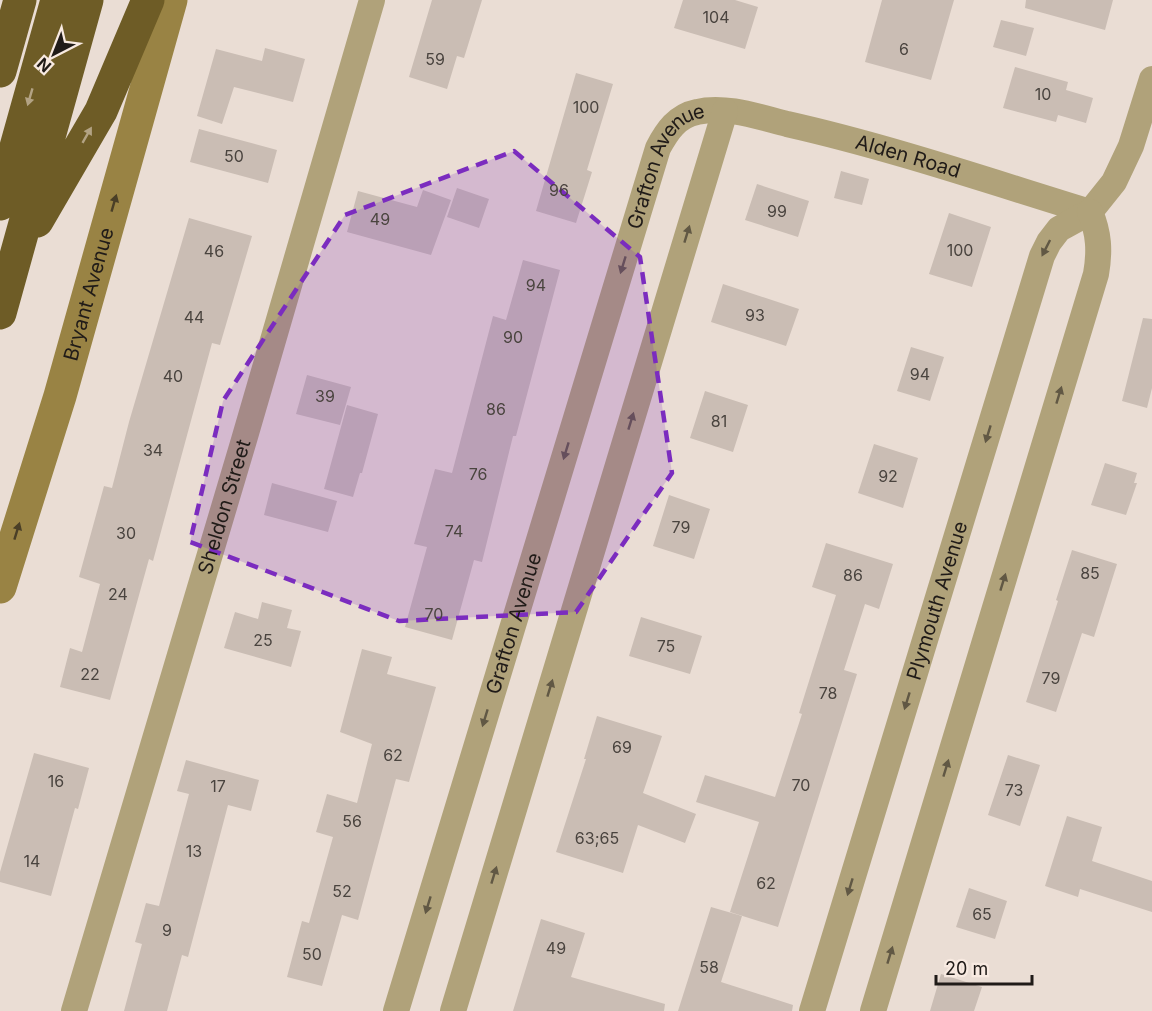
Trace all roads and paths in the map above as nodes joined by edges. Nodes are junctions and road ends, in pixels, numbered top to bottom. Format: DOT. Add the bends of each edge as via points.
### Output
graph roads {
  1 [pos="20,0"];
  2 [pos="57,0"];
  3 [pos="87,0"];
  4 [pos="148,0"];
  5 [pos="171,0"];
  6 [pos="372,0"];
  7 [pos="0,71"];
  8 [pos="1152,79"];
  9 [pos="725,111"];
  10 [pos="0,204"];
  11 [pos="1090,212"];
  12 [pos="15,258"];
  13 [pos="0,313"];
  14 [pos="0,587"];
  15 [pos="75,1011"];
  16 [pos="396,1011"];
  17 [pos="453,1011"];
  18 [pos="812,1011"];
  19 [pos="873,1011"];
  1 -- 7 [label="highway"];
  2 -- 10 [label="highway, one-way"];
  3 -- 12 [label="highway"];
  12 -- 4 [label="highway, one-way" via="102,111"];
  14 -- 5 [label="main road, Bryant Avenue, one-way" via="60,396"];
  6 -- 15 [label="street, Sheldon Street"];
  8 -- 11 [label="street, Plymouth Avenue" via="1124,163"];
  9 -- 11 [label="street, Alden Road" via="845,138"];
  9 -- 16 [label="street, Grafton Avenue, one-way" via="687,114 676,122 658,148"];
  17 -- 9 [label="street, Grafton Avenue, one-way"];
  11 -- 18 [label="street, Plymouth Avenue, one-way" via="1059,229 1042,256"];
  19 -- 11 [label="street, one-way" via="1096,274 1099,241"];
  12 -- 13 [label="highway"];
}
